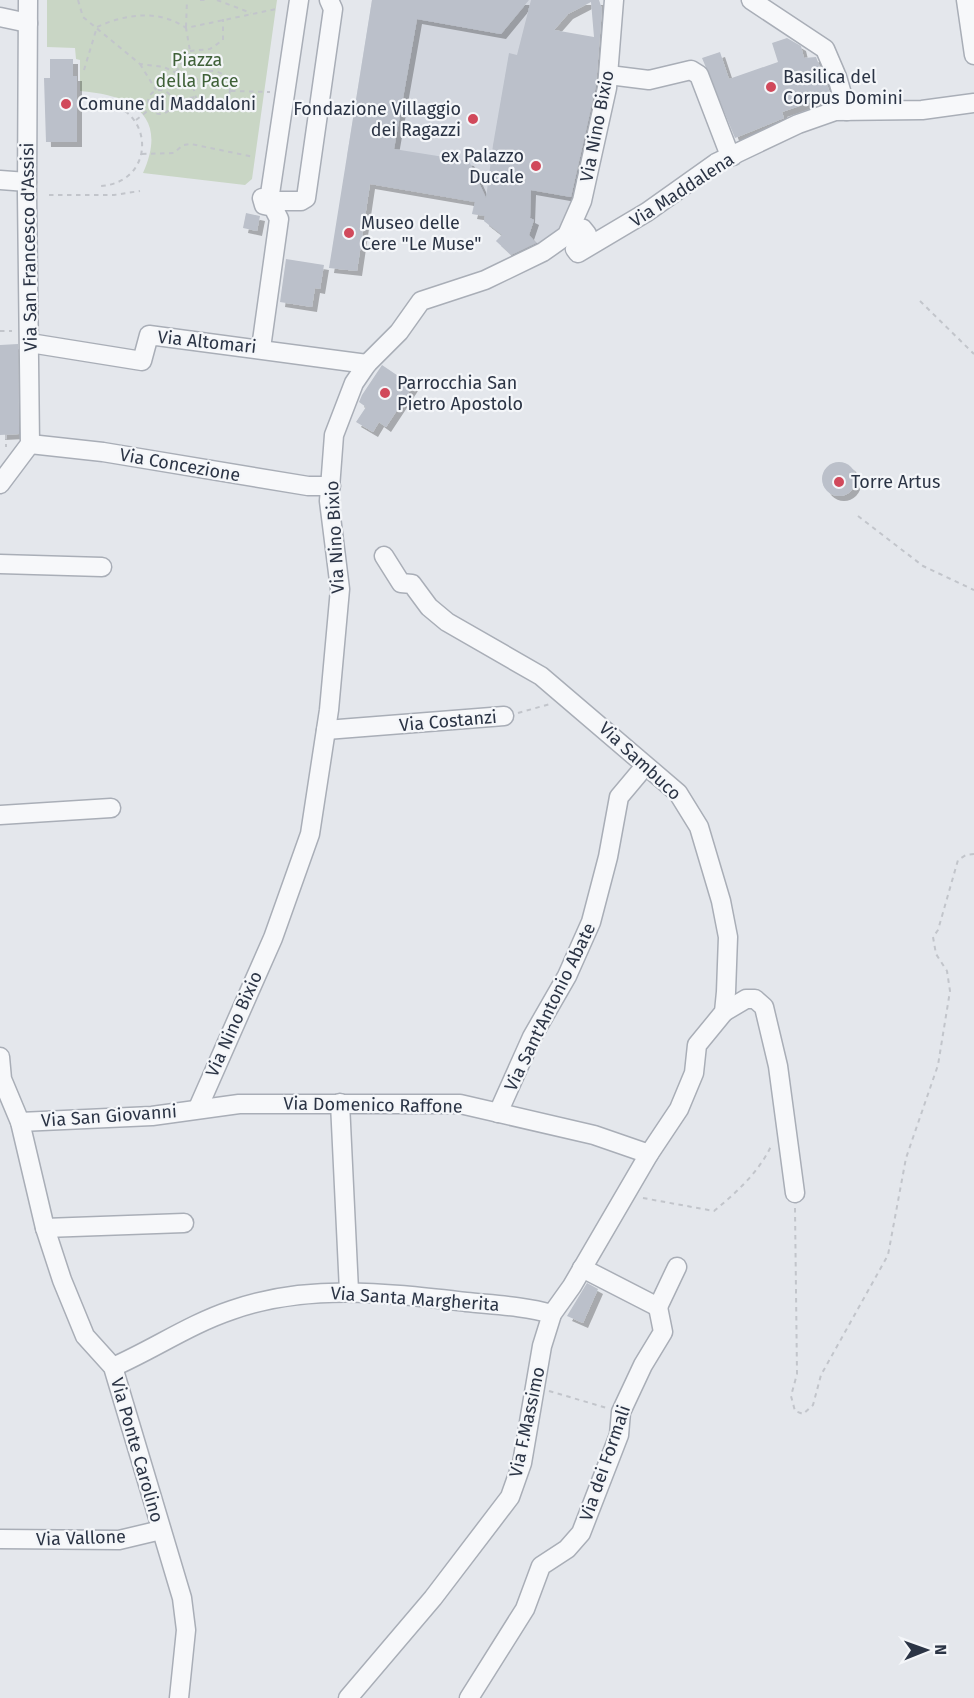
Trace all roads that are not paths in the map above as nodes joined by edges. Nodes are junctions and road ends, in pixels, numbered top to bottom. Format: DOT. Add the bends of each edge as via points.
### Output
graph roads {
  1 [pos="28,0"];
  2 [pos="299,0"];
  3 [pos="329,0"];
  4 [pos="614,0"];
  5 [pos="751,0"];
  6 [pos="784,0"];
  7 [pos="966,0"];
  8 [pos="768,10"];
  9 [pos="0,17"];
  10 [pos="28,23"];
  11 [pos="974,55"];
  12 [pos="609,75"];
  13 [pos="974,103"];
  14 [pos="847,111"];
  15 [pos="733,156"];
  16 [pos="0,180"];
  17 [pos="27,182"];
  18 [pos="271,200"];
  19 [pos="567,235"];
  20 [pos="30,343"];
  21 [pos="261,348"];
  22 [pos="367,364"];
  23 [pos="30,444"];
  24 [pos="0,484"];
  25 [pos="331,486"];
  26 [pos="384,556"];
  27 [pos="0,564"];
  28 [pos="102,567"];
  29 [pos="504,716"];
  30 [pos="326,730"];
  31 [pos="645,766"];
  32 [pos="111,808"];
  33 [pos="0,815"];
  34 [pos="724,1012"];
  35 [pos="0,1057"];
  36 [pos="1,1079"];
  37 [pos="340,1103"];
  38 [pos="198,1108"];
  39 [pos="498,1113"];
  40 [pos="20,1122"];
  41 [pos="649,1154"];
  42 [pos="795,1193"];
  43 [pos="184,1223"];
  44 [pos="45,1227"];
  45 [pos="677,1267"];
  46 [pos="582,1268"];
  47 [pos="349,1291"];
  48 [pos="658,1307"];
  49 [pos="552,1314"];
  50 [pos="113,1367"];
  51 [pos="160,1530"];
  52 [pos="0,1539"];
  53 [pos="179,1698"];
  54 [pos="348,1698"];
  55 [pos="469,1698"];
  1 -- 10 [label="street, Via San Francesco d'Assisi"];
  2 -- 18 [label="street"];
  3 -- 18 [label="street" via="333,9 306,198"];
  4 -- 12 [label="street, Via Nino Bixio"];
  5 -- 8 [label="street"];
  6 -- 8 [label="street"];
  7 -- 11 [label="street"];
  8 -- 14 [label="street" via="825,48"];
  9 -- 10 [label="street"];
  10 -- 17 [label="street, Via San Francesco d'Assisi"];
  12 -- 15 [label="street" via="648,80 691,70 699,75"];
  12 -- 19 [label="street, Via Nino Bixio" via="582,201"];
  13 -- 14 [label="street, Via Maddalena" via="922,110"];
  14 -- 15 [label="street, Via Maddalena" via="835,111 798,124"];
  15 -- 19 [label="street, Via Maddalena" via="716,163 623,228 578,253 575,249 587,234 583,229"];
  16 -- 17 [label="street"];
  17 -- 20 [label="street, Via San Francesco d'Assisi"];
  18 -- 21 [label="street" via="279,219"];
  19 -- 22 [label="street, Via Nino Bixio" via="543,252 485,280 422,301 399,332"];
  20 -- 21 [label="street, Via Altomari" via="142,360 149,334"];
  20 -- 23 [label="street, Via San Francesco d'Assisi"];
  21 -- 22 [label="street, Via Altomari"];
  22 -- 25 [label="street, Via Nino Bixio" via="354,383 334,435"];
  23 -- 24 [label="street"];
  23 -- 25 [label="street, Via Concezione" via="308,486"];
  25 -- 30 [label="street, Via Nino Bixio" via="329,501 340,589"];
  26 -- 31 [label="street, Via Sambuco" via="401,583 412,584 429,607 447,622 542,676"];
  27 -- 28 [label="street"];
  29 -- 30 [label="street, Via Costanzi"];
  30 -- 38 [label="street, Via Nino Bixio" via="310,834 273,938"];
  31 -- 34 [label="street, Via Sambuco" via="678,793 699,827 722,901 728,937"];
  31 -- 39 [label="street, Via Sant'Antonio Abate" via="619,797 591,922"];
  32 -- 33 [label="street"];
  34 -- 41 [label="street" via="697,1045 694,1073 679,1109"];
  34 -- 42 [label="street" via="746,999 755,999 764,1007 778,1066"];
  35 -- 36 [label="street"];
  36 -- 40 [label="street, Via Ponte Carolino"];
  37 -- 38 [label="street, Via Domenico Raffone"];
  37 -- 39 [label="street, Via Domenico Raffone" via="460,1104"];
  37 -- 47 [label="street"];
  38 -- 40 [label="street, Via San Giovanni" via="152,1116"];
  39 -- 41 [label="street, Via Domenico Raffone"];
  40 -- 44 [label="street, Via Ponte Carolino"];
  41 -- 46 [label="street, Via F.Massimo"];
  43 -- 44 [label="street"];
  44 -- 50 [label="street, Via Ponte Carolino" via="85,1336"];
  45 -- 48 [label="street"];
  46 -- 48 [label="street"];
  46 -- 49 [label="street, Via F.Massimo"];
  47 -- 49 [label="street, Via Santa Margherita"];
  47 -- 50 [label="street, Via Santa Margherita" via="293,1294 235,1308 198,1322"];
  48 -- 55 [label="street, Via dei Formali" via="663,1332 621,1412 619,1435 581,1533 567,1549 541,1566 525,1609"];
  49 -- 54 [label="street, Via F.Massimo" via="542,1346 522,1463 510,1497 434,1598"];
  50 -- 51 [label="street, Via Ponte Carolino"];
  51 -- 52 [label="street, Via Vallone" via="119,1540"];
  51 -- 53 [label="street, Via Ponte Carolino" via="182,1598 186,1630"];
}
